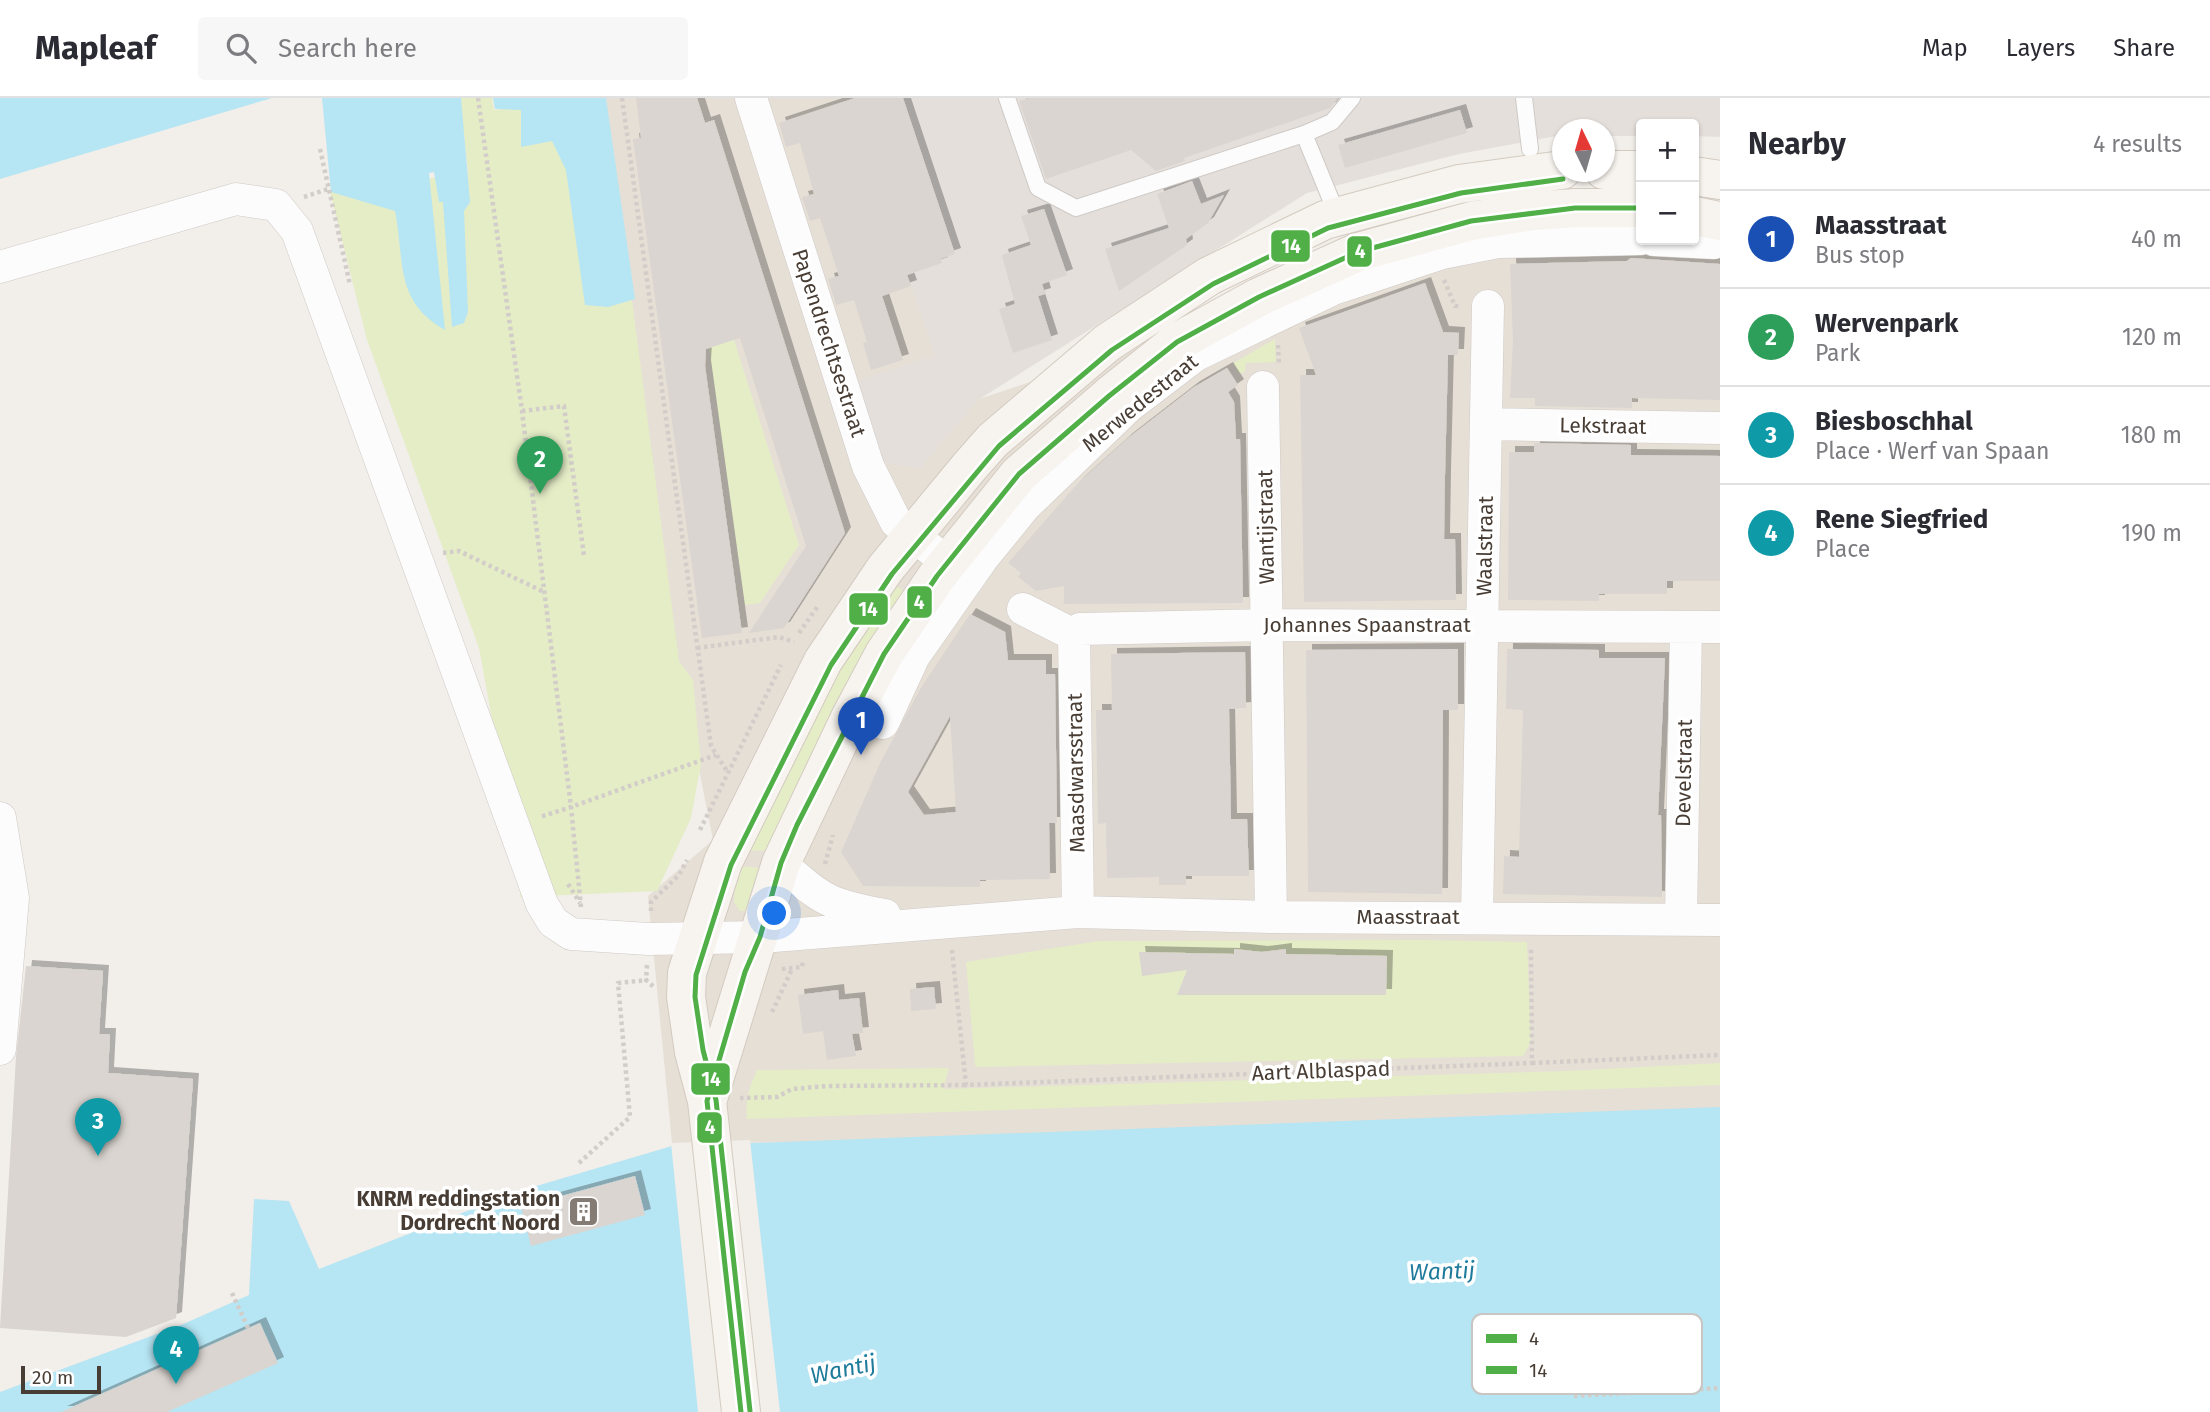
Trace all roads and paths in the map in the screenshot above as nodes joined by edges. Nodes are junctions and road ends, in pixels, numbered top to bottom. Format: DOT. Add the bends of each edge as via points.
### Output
graph roads {
  1 [pos="478,98"];
  2 [pos="622,98"];
  3 [pos="751,98"];
  4 [pos="1007,98"];
  5 [pos="1352,98"];
  6 [pos="1524,98"];
  7 [pos="1304,134"];
  8 [pos="1542,165"];
  9 [pos="1615,170"];
  10 [pos="1636,170"];
  11 [pos="1699,177"];
  12 [pos="1720,180"];
  13 [pos="1636,208"];
  14 [pos="1533,211"];
  15 [pos="1338,217"];
  16 [pos="1699,217"];
  17 [pos="1720,221"];
  18 [pos="1636,239"];
  19 [pos="1720,240"];
  20 [pos="1699,242"];
  21 [pos="1442,253"];
  22 [pos="0,267"];
  23 [pos="1488,306"];
  24 [pos="1277,315"];
  25 [pos="1263,387"];
  26 [pos="522,411"];
  27 [pos="1486,424"];
  28 [pos="1720,428"];
  29 [pos="912,535"];
  30 [pos="443,553"];
  31 [pos="584,555"];
  32 [pos="948,563"];
  33 [pos="545,593"];
  34 [pos="1023,608"];
  35 [pos="1268,625"];
  36 [pos="1484,625"];
  37 [pos="1686,627"];
  38 [pos="1720,628"];
  39 [pos="1074,635"];
  40 [pos="794,642"];
  41 [pos="697,648"];
  42 [pos="849,718"];
  43 [pos="716,755"];
  44 [pos="727,771"];
  45 [pos="571,807"];
  46 [pos="548,814"];
  47 [pos="0,818"];
  48 [pos="834,832"];
  49 [pos="723,862"];
  50 [pos="781,863"];
  51 [pos="817,896"];
  52 [pos="7,897"];
  53 [pos="1078,912"];
  54 [pos="1271,917"];
  55 [pos="1477,917"];
  56 [pos="1531,919"];
  57 [pos="1681,919"];
  58 [pos="1720,920"];
  59 [pos="939,922"];
  60 [pos="578,935"];
  61 [pos="760,937"];
  62 [pos="692,956"];
  63 [pos="646,980"];
  64 [pos="0,1049"];
  65 [pos="1720,1055"];
  66 [pos="719,1056"];
  67 [pos="1532,1063"];
  68 [pos="966,1084"];
  69 [pos="720,1100"];
  70 [pos="579,1163"];
  71 [pos="232,1293"];
  72 [pos="247,1328"];
  73 [pos="1720,1388"];
  74 [pos="1702,1389"];
  75 [pos="1610,1394"];
  76 [pos="1574,1396"];
  77 [pos="741,1412"];
  1 -- 26 [label="path"];
  2 -- 41 [label="path"];
  3 -- 29 [label="street, Papendrechtsestraat" via="868,466 896,522"];
  4 -- 7 [label="lane" via="1038,188 1076,208"];
  5 -- 7 [label="lane" via="1332,122"];
  6 -- 8 [label="lane"];
  7 -- 15 [label="lane"];
  8 -- 14 [label="street"];
  8 -- 15 [label="main road"];
  9 -- 10 [label="main road"];
  11 -- 12 [label="main road"];
  13 -- 14 [label="main road, Merwedestraat"];
  14 -- 32 [label="main road, Merwedestraat" via="1471,221 1358,252 1259,296 1177,342 1018,474"];
  15 -- 29 [label="main road" via="1209,276 1107,343 993,440"];
  16 -- 17 [label="main road"];
  18 -- 21 [label="street, Merwedestraat" via="1498,242"];
  19 -- 20 [label="street"];
  21 -- 23 [label="path" via="1443,283 1455,306"];
  21 -- 24 [label="street, Merwedestraat" via="1333,289"];
  22 -- 60 [label="street" via="236,199 276,205 297,231 542,904 552,922"];
  23 -- 27 [label="street, Waalstraat"];
  24 -- 25 [label="path" via="1280,379"];
  24 -- 42 [label="street, Merwedestraat" via="1196,355 1129,406 1070,461 982,559 915,656 883,723"];
  25 -- 35 [label="street, Wantijstraat"];
  26 -- 31 [label="path" via="564,406"];
  26 -- 33 [label="path"];
  27 -- 28 [label="street, Lekstraat"];
  27 -- 36 [label="street, Waalstraat"];
  29 -- 32 [label="street, Papendrechtsestraat"];
  29 -- 49 [label="main road" via="823,661"];
  30 -- 33 [label="path" via="459,551"];
  32 -- 42 [label="main road, Merwedestraat" via="884,654"];
  33 -- 45 [label="path"];
  34 -- 39 [label="street"];
  35 -- 36 [label="street, Johannes Spaanstraat"];
  35 -- 39 [label="street, Johannes Spaanstraat" via="1080,629"];
  35 -- 54 [label="street, Wantijstraat"];
  36 -- 37 [label="street, Johannes Spaanstraat"];
  36 -- 55 [label="street, Waalstraat"];
  37 -- 38 [label="street, Johannes Spaanstraat"];
  37 -- 57 [label="street, Develstraat"];
  39 -- 53 [label="street, Maasdwarsstraat"];
  40 -- 41 [label="path" via="779,637"];
  41 -- 43 [label="path"];
  42 -- 50 [label="main road, Merwedestraat"];
  43 -- 44 [label="path"];
  43 -- 45 [label="path"];
  45 -- 46 [label="path"];
  45 -- 60 [label="path"];
  47 -- 52 [label="street"];
  48 -- 51 [label="path"];
  49 -- 61 [label="main road" via="726,904 738,926"];
  49 -- 62 [label="main road"];
  50 -- 51 [label="street, Maasstraat"];
  50 -- 61 [label="main road, Merwedestraat"];
  51 -- 59 [label="street, Maasstraat" via="843,908"];
  52 -- 64 [label="street"];
  53 -- 54 [label="street, Maasstraat"];
  53 -- 59 [label="street, Maasstraat"];
  54 -- 55 [label="street, Maasstraat"];
  55 -- 56 [label="street, Maasstraat"];
  56 -- 57 [label="street, Maasstraat"];
  56 -- 67 [label="path"];
  57 -- 58 [label="street, Maasstraat"];
  59 -- 61 [label="street, Maasstraat"];
  59 -- 68 [label="path"];
  60 -- 62 [label="street, Maasstraat" via="634,939"];
  61 -- 62 [label="street, Maasstraat"];
  61 -- 66 [label="main road, Merwedestraat"];
  62 -- 66 [label="main road" via="708,976"];
  62 -- 69 [label="main road" via="686,997 694,1052"];
  63 -- 70 [label="path" via="618,983 631,1117"];
  65 -- 67 [label="path, Aart Alblaspad"];
  66 -- 69 [label="main road, Merwedestraat"];
  67 -- 68 [label="path, Aart Alblaspad"];
  68 -- 69 [label="path, Aart Alblaspad" via="827,1086 792,1089 777,1097"];
  69 -- 77 [label="main road"];
  71 -- 72 [label="path"];
  73 -- 74 [label="path"];
  75 -- 76 [label="path"];
}
